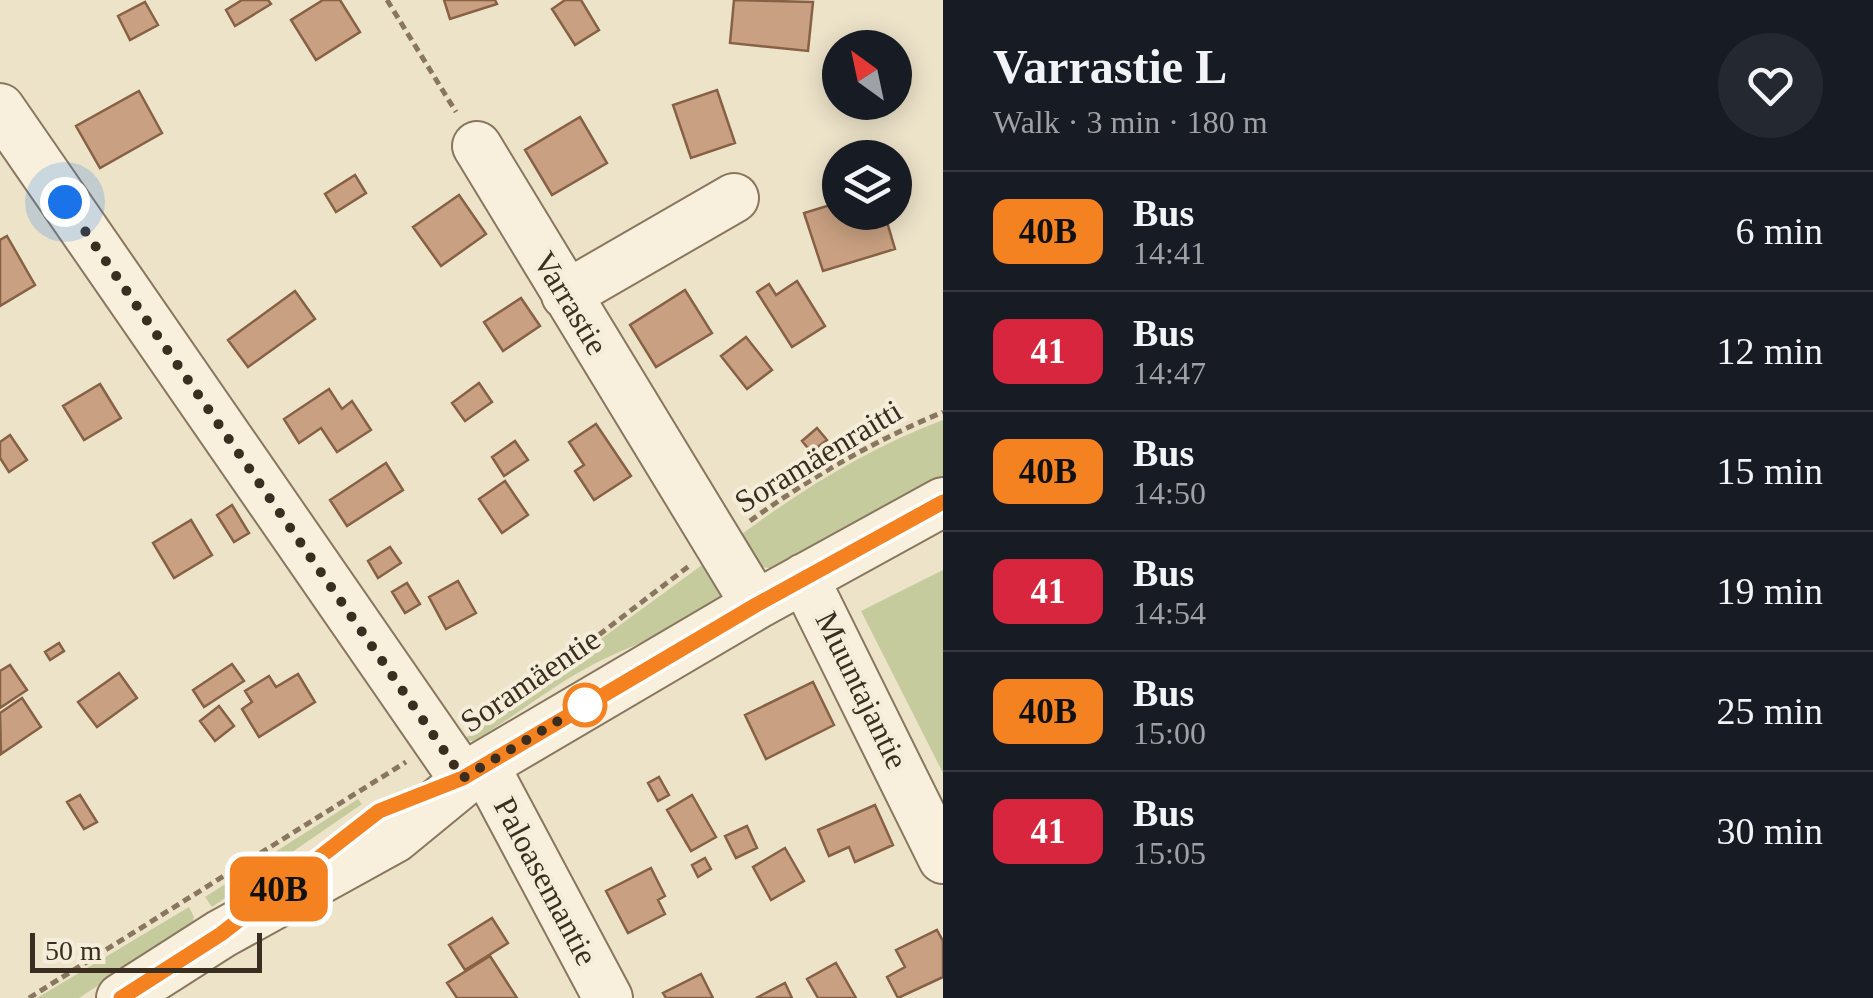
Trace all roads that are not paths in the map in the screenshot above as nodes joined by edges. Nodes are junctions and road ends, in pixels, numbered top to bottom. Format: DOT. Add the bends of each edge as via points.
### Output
graph roads {
  1 [pos="0,108"];
  2 [pos="477,146"];
  3 [pos="734,198"];
  4 [pos="566,295"];
  5 [pos="943,502"];
  6 [pos="804,578"];
  7 [pos="756,605"];
  8 [pos="462,762"];
  9 [pos="943,858"];
  10 [pos="128,996"];
  11 [pos="608,998"];
  1 -- 8 [label="street, Paloasemantie"];
  2 -- 4 [label="street, Varrastie"];
  3 -- 4 [label="street"];
  4 -- 7 [label="street, Varrastie"];
  5 -- 6 [label="street, Soramäentie"];
  6 -- 7 [label="street, Soramäentie"];
  6 -- 9 [label="street, Muuntajantie"];
  7 -- 8 [label="street, Soramäentie"];
  8 -- 10 [label="street, Soramäentie" via="395,838 221,934"];
  8 -- 11 [label="street, Paloasemantie"];
}
